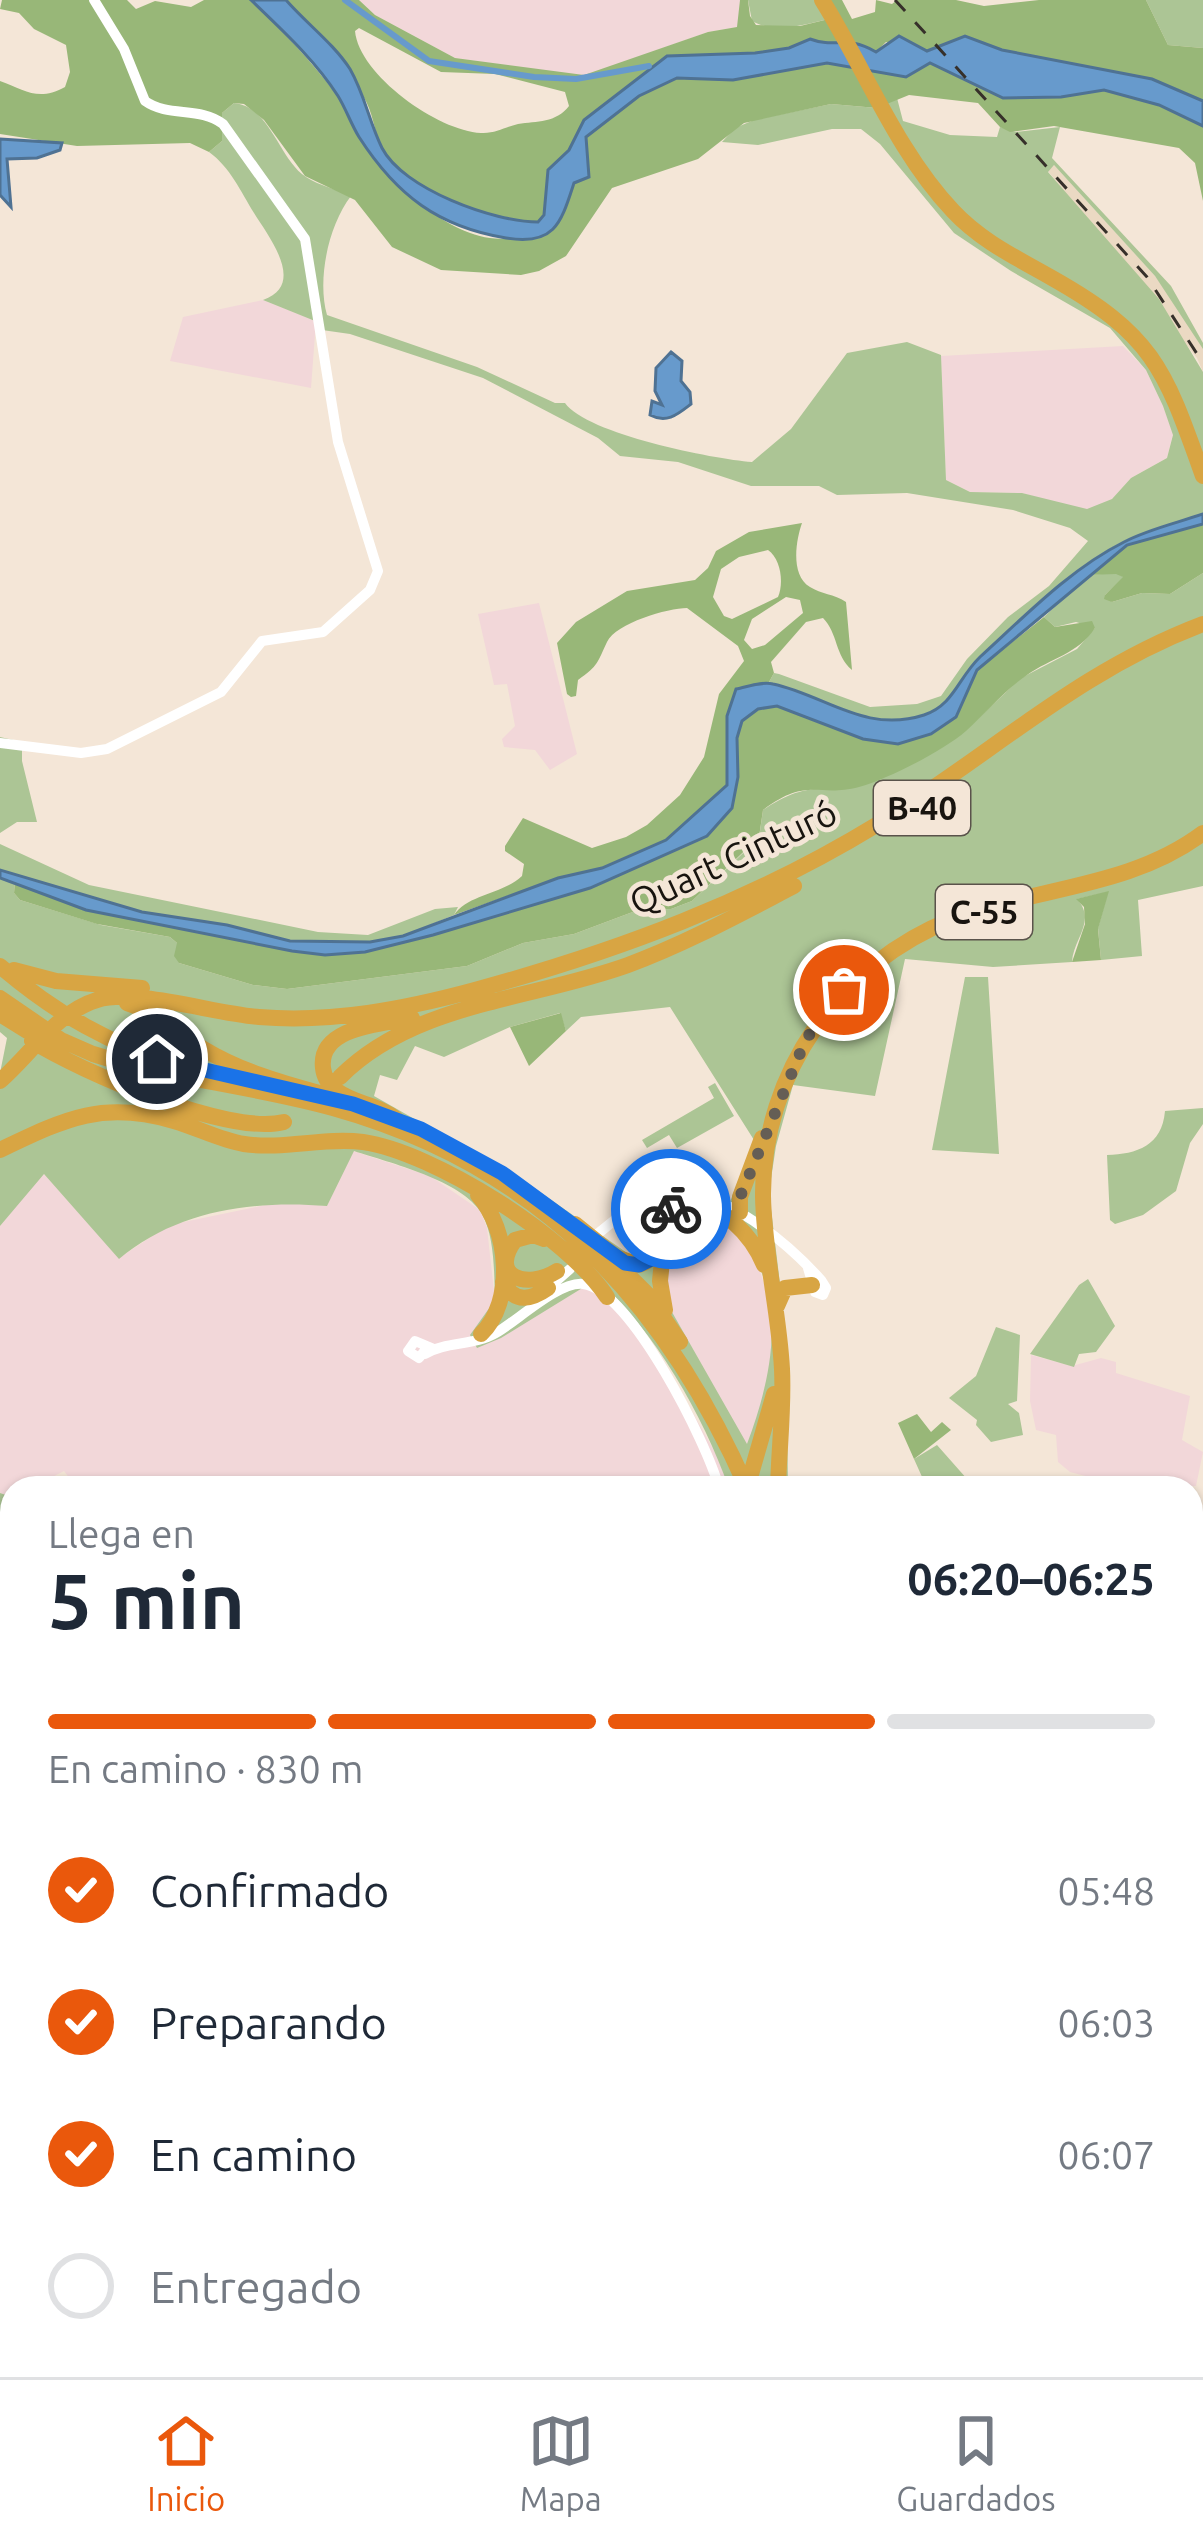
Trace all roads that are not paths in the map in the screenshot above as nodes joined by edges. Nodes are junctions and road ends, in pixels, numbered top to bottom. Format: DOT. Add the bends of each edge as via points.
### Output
graph roads {
  1 [pos="94,0"];
  2 [pos="827,8"];
  3 [pos="1200,468"];
  4 [pos="1203,625"];
  5 [pos="1203,635"];
  6 [pos="0,743"];
  7 [pos="1203,836"];
  8 [pos="0,964"];
  9 [pos="554,988"];
  10 [pos="0,998"];
  11 [pos="85,1006"];
  12 [pos="314,1017"];
  13 [pos="0,1018"];
  14 [pos="7,1075"];
  15 [pos="340,1077"];
  16 [pos="780,1099"];
  17 [pos="353,1104"];
  18 [pos="396,1119"];
  19 [pos="284,1122"];
  20 [pos="184,1124"];
  21 [pos="0,1150"];
  22 [pos="464,1183"];
  23 [pos="680,1190"];
  24 [pos="540,1199"];
  25 [pos="735,1204"];
  26 [pos="652,1209"];
  27 [pos="599,1239"];
  28 [pos="556,1246"];
  29 [pos="811,1278"];
  30 [pos="772,1279"];
  31 [pos="503,1281"];
  32 [pos="607,1297"];
  33 [pos="776,1306"];
  34 [pos="525,1307"];
  35 [pos="481,1334"];
  36 [pos="464,1343"];
  37 [pos="684,1348"];
  38 [pos="428,1350"];
  39 [pos="780,1352"];
  40 [pos="716,1418"];
  41 [pos="715,1476"];
  42 [pos="730,1476"];
  43 [pos="745,1476"];
  44 [pos="751,1476"];
  45 [pos="778,1476"];
  1 -- 6 [label="main road" via="145,101 223,124 302,233 338,442 377,578 323,632 262,641 221,692 107,749"];
  2 -- 3 [label="highway" via="946,203 992,244 1134,334 1163,374"];
  4 -- 12 [label="highway, Quart Cinturó / B-40" via="1093,675 881,822 740,899 476,989 390,1010"];
  5 -- 9 [label="highway, Quart Cinturó / B-40" via="1086,692 806,880 630,964"];
  7 -- 16 [label="highway, C-55" via="1143,867 977,910 911,938 817,1021"];
  8 -- 12 [label="highway" via="38,978"];
  8 -- 17 [label="highway" via="54,1009 122,1046"];
  9 -- 15 [label="highway" via="410,1027"];
  9 -- 18 [label="highway" via="332,1042 322,1064 329,1084"];
  10 -- 40 [label="highway" via="93,1054 333,1108 470,1163 606,1267 659,1329"];
  11 -- 12 [label="highway" via="124,997 223,1014"];
  11 -- 14 [label="highway"];
  11 -- 17 [label="highway" via="136,1006 235,1066"];
  13 -- 19 [label="highway" via="119,1083 241,1124"];
  13 -- 20 [label="highway" via="66,1072"];
  13 -- 42 [label="highway" via="92,1064 363,1126 496,1190 563,1240 650,1331"];
  16 -- 25 [label="highway"];
  16 -- 30 [label="highway, C-55" via="763,1197"];
  17 -- 18 [label="highway"];
  18 -- 24 [label="highway"];
  20 -- 21 [label="highway" via="98,1111"];
  20 -- 22 [label="highway" via="248,1144 374,1144"];
  22 -- 28 [label="highway"];
  22 -- 31 [label="highway" via="494,1219"];
  23 -- 25 [label="main road"];
  23 -- 26 [label="main road"];
  23 -- 26 [label="main road" via="650,1178"];
  23 -- 30 [label="highway" via="742,1229"];
  24 -- 26 [label="highway" via="632,1264 646,1263 658,1248"];
  24 -- 37 [label="highway" via="637,1283"];
  25 -- 29 [label="main road"];
  26 -- 27 [label="main road"];
  26 -- 37 [label="highway" via="660,1290"];
  28 -- 32 [label="highway"];
  28 -- 34 [label="highway" via="526,1235 511,1244 509,1270 524,1282 560,1273"];
  29 -- 30 [label="highway" via="784,1285"];
  29 -- 33 [label="highway" via="785,1288"];
  30 -- 33 [label="highway, C-55"];
  31 -- 34 [label="highway"];
  31 -- 35 [label="highway" via="500,1310"];
  32 -- 34 [label="main road" via="572,1285"];
  32 -- 41 [label="main road" via="669,1378"];
  33 -- 39 [label="highway, C-55"];
  34 -- 35 [label="main road"];
  34 -- 36 [label="main road" via="490,1336"];
  35 -- 36 [label="main road"];
  36 -- 38 [label="main road"];
  37 -- 40 [label="highway"];
  39 -- 44 [label="highway"];
  39 -- 45 [label="highway, C-55"];
  40 -- 43 [label="highway"];
}
